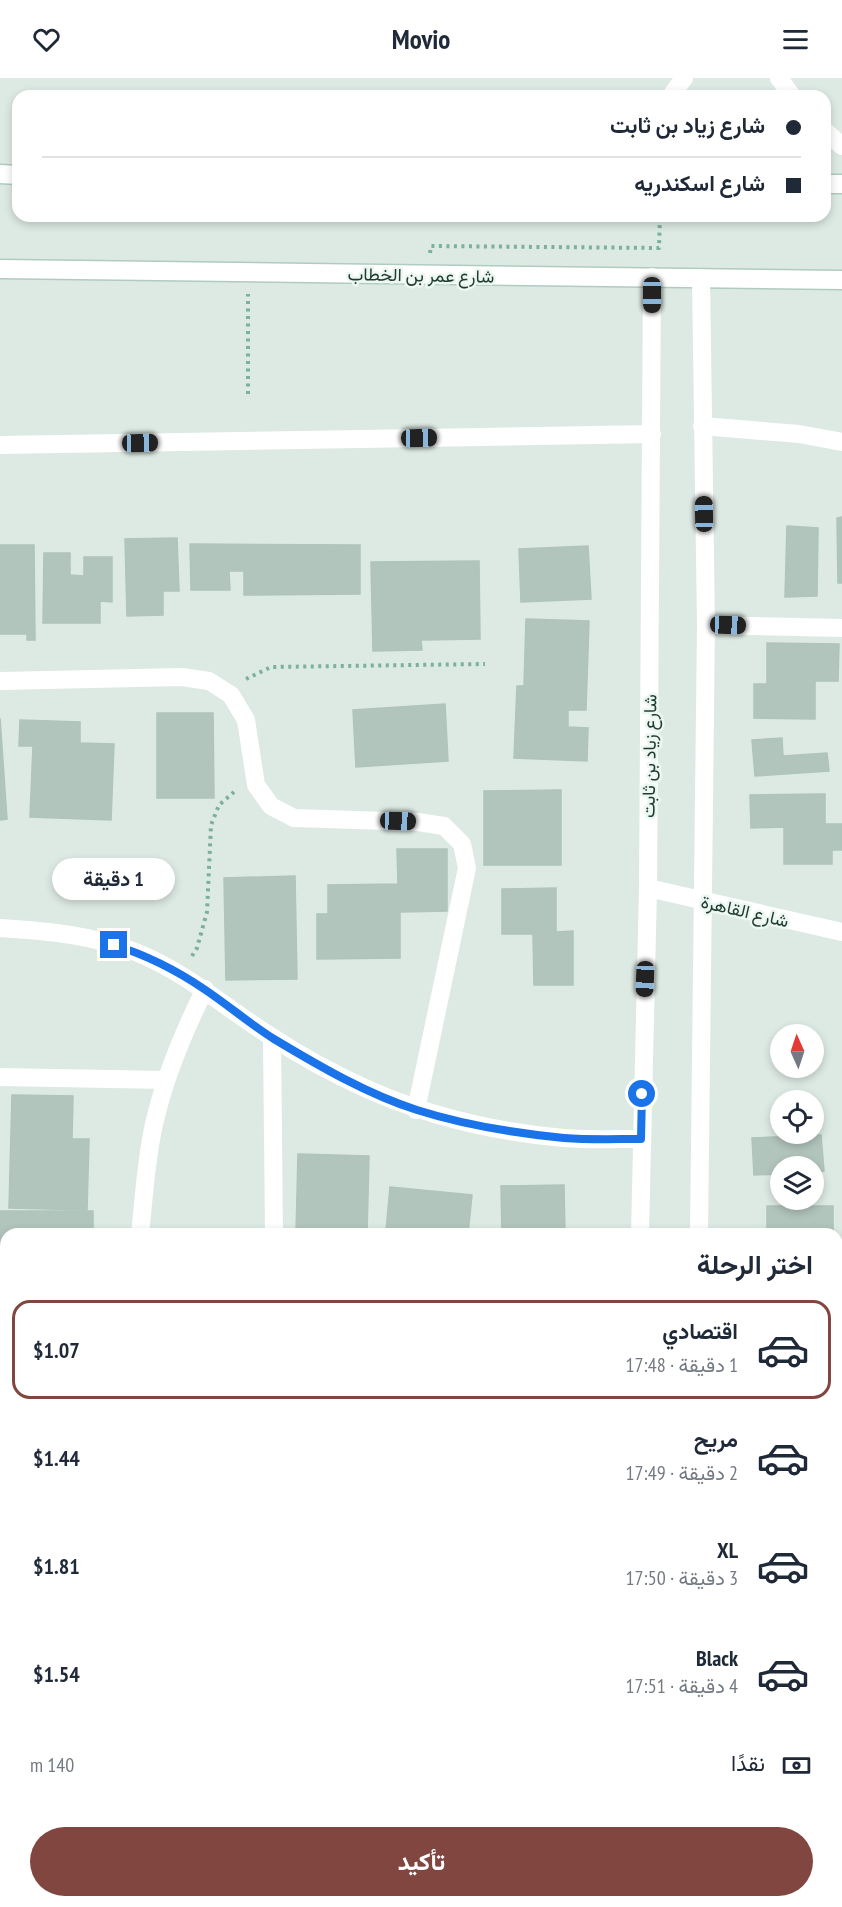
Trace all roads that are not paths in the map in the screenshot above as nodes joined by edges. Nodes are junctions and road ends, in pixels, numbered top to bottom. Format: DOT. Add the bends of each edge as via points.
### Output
graph roads {
  1 [pos="0,269"];
  2 [pos="652,277"];
  3 [pos="701,278"];
  4 [pos="842,280"];
  5 [pos="702,426"];
  6 [pos="652,434"];
  7 [pos="842,442"];
  8 [pos="0,445"];
  9 [pos="706,625"];
  10 [pos="842,628"];
  11 [pos="0,681"];
  12 [pos="648,888"];
  13 [pos="703,902"];
  14 [pos="0,928"];
  15 [pos="842,932"];
  16 [pos="205,989"];
  17 [pos="272,1037"];
  18 [pos="0,1077"];
  19 [pos="166,1080"];
  20 [pos="416,1110"];
  21 [pos="641,1139"];
  22 [pos="140,1228"];
  23 [pos="274,1228"];
  24 [pos="640,1228"];
  25 [pos="699,1228"];
  1 -- 2 [label="street, شارع عمر بن الخطاب"];
  2 -- 3 [label="street, شارع عمر بن الخطاب"];
  2 -- 6 [label="street, شارع زياد بن ثابت"];
  3 -- 4 [label="street, شارع عمر بن الخطاب"];
  3 -- 5 [label="street"];
  5 -- 7 [label="street" via="799,434"];
  5 -- 9 [label="street"];
  6 -- 8 [label="street"];
  6 -- 12 [label="street, شارع زياد بن ثابت"];
  9 -- 10 [label="street"];
  9 -- 13 [label="street"];
  11 -- 20 [label="street" via="182,677 209,681 231,695 246,720 256,785 271,806 294,818 444,826 462,844 467,868"];
  12 -- 13 [label="street, شارع القاهرة"];
  12 -- 21 [label="street, شارع زياد بن ثابت"];
  13 -- 15 [label="street, شارع القاهرة"];
  13 -- 25 [label="street"];
  14 -- 16 [label="street" via="92,938 137,953"];
  16 -- 17 [label="street"];
  16 -- 19 [label="street"];
  17 -- 20 [label="street" via="318,1065"];
  17 -- 23 [label="street"];
  18 -- 19 [label="street"];
  19 -- 22 [label="street" via="145,1173"];
  20 -- 21 [label="street" via="488,1128 566,1138"];
  21 -- 24 [label="street, شارع زياد بن ثابت"];
}
